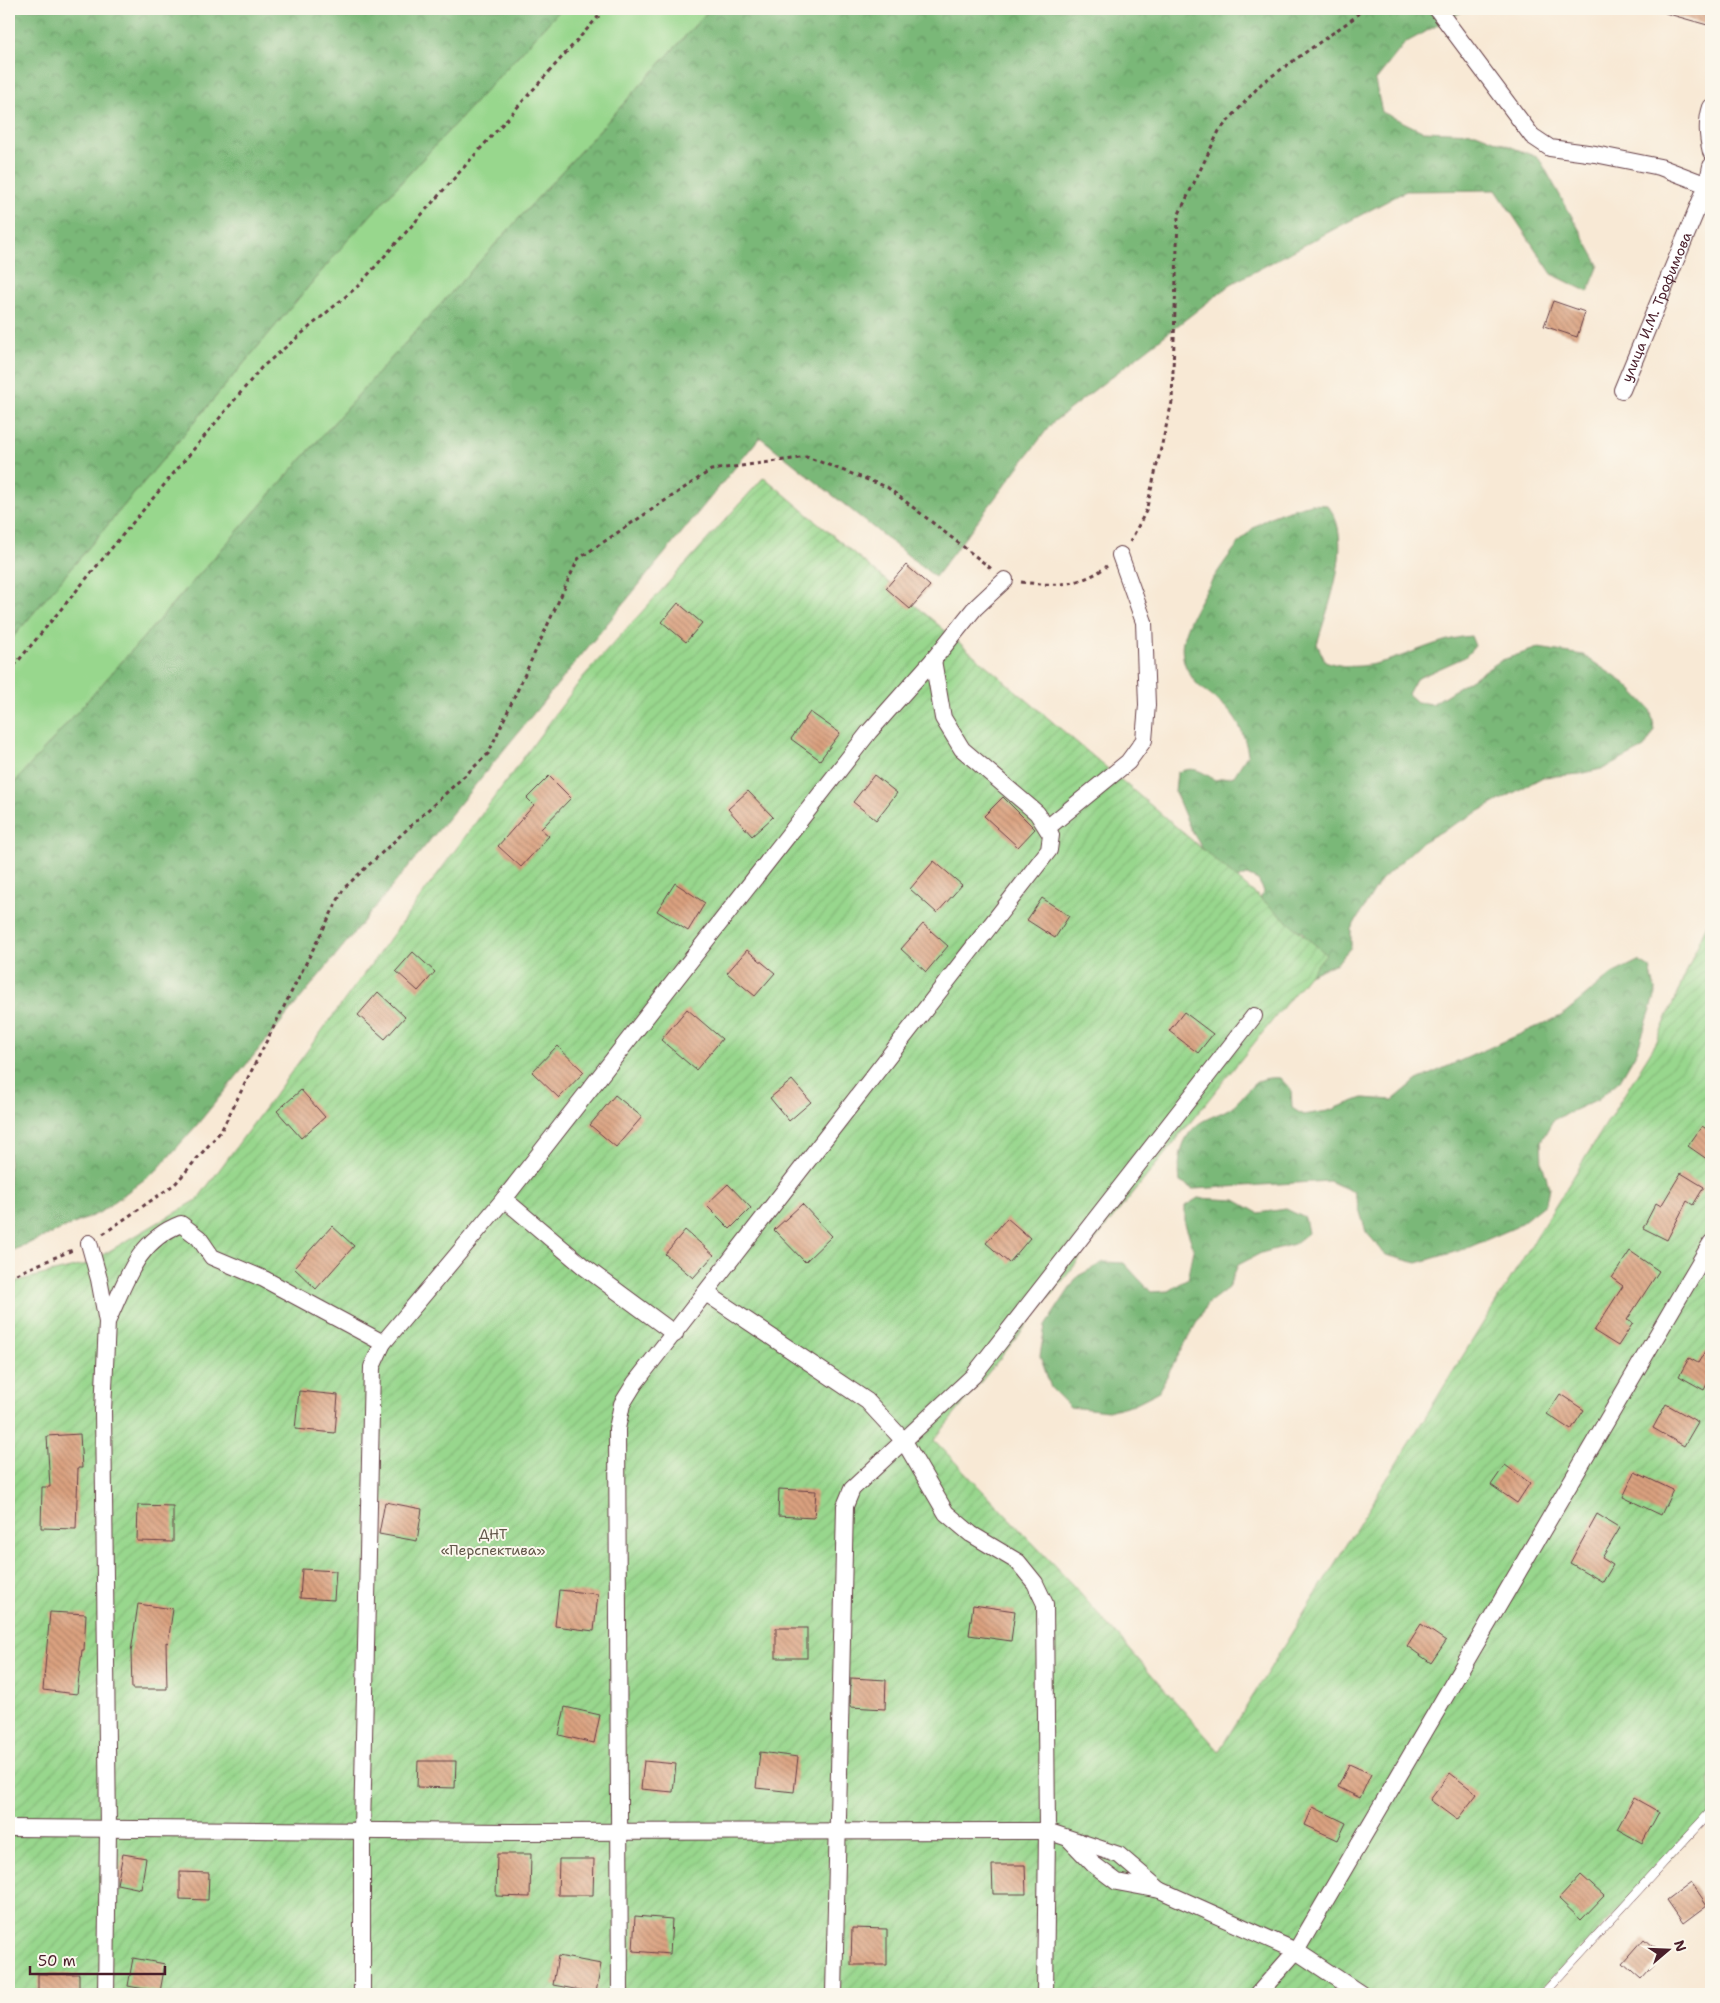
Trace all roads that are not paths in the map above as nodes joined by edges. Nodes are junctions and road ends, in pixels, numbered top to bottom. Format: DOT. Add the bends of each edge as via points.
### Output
graph roads {
  1 [pos="1437,9"];
  2 [pos="1711,107"];
  3 [pos="1711,152"];
  4 [pos="1711,166"];
  5 [pos="1707,185"];
  6 [pos="1622,390"];
  7 [pos="1120,555"];
  8 [pos="1005,580"];
  9 [pos="932,660"];
  10 [pos="1046,828"];
  11 [pos="1254,1016"];
  12 [pos="504,1199"];
  13 [pos="1711,1242"];
  14 [pos="89,1243"];
  15 [pos="706,1292"];
  16 [pos="107,1322"];
  17 [pos="674,1334"];
  18 [pos="383,1343"];
  19 [pos="904,1441"];
  20 [pos="1711,1812"];
  21 [pos="9,1828"];
  22 [pos="108,1829"];
  23 [pos="362,1831"];
  24 [pos="1047,1831"];
  25 [pos="619,1832"];
  26 [pos="836,1832"];
  27 [pos="1070,1840"];
  28 [pos="1160,1890"];
  29 [pos="1296,1951"];
  30 [pos="106,1994"];
  31 [pos="362,1994"];
  32 [pos="620,1994"];
  33 [pos="834,1994"];
  34 [pos="1045,1994"];
  35 [pos="1258,1994"];
  36 [pos="1360,1994"];
  37 [pos="1543,1994"];
  1 -- 5 [label="street" via="1532,136 1550,148 1660,167"];
  2 -- 3 [label="street" via="1707,118"];
  4 -- 5 [label="street, улица И.М. Трофимова"];
  5 -- 6 [label="street, улица И.М. Трофимова"];
  7 -- 10 [label="street" via="1144,622 1147,705 1144,740 1128,762"];
  8 -- 9 [label="street" via="974,608"];
  9 -- 10 [label="street" via="943,718 962,749 1037,814"];
  9 -- 12 [label="street" via="869,732"];
  10 -- 15 [label="street" via="1051,835 1049,850"];
  11 -- 19 [label="street" via="973,1376"];
  12 -- 17 [label="street" via="583,1266"];
  12 -- 18 [label="street"];
  13 -- 29 [label="street"];
  14 -- 16 [label="street"];
  15 -- 17 [label="street"];
  15 -- 19 [label="street" via="867,1401"];
  16 -- 18 [label="street" via="140,1253 165,1230 181,1224 199,1238 212,1257 264,1278"];
  16 -- 22 [label="street" via="103,1411"];
  17 -- 25 [label="street" via="622,1404 617,1428"];
  18 -- 23 [label="street" via="372,1368"];
  19 -- 24 [label="street" via="946,1513 971,1534 1018,1562 1035,1583 1045,1604"];
  19 -- 26 [label="street" via="852,1490 845,1506"];
  20 -- 37 [label="lane"];
  21 -- 22 [label="street"];
  22 -- 23 [label="street"];
  22 -- 30 [label="street"];
  23 -- 25 [label="street"];
  23 -- 31 [label="street"];
  24 -- 26 [label="street"];
  24 -- 27 [label="street"];
  24 -- 34 [label="street"];
  25 -- 26 [label="street"];
  25 -- 32 [label="street"];
  26 -- 33 [label="street"];
  27 -- 28 [label="street" via="1119,1856"];
  27 -- 28 [label="street" via="1093,1864 1117,1882"];
  28 -- 29 [label="street"];
  29 -- 35 [label="street"];
  29 -- 36 [label="street"];
}
